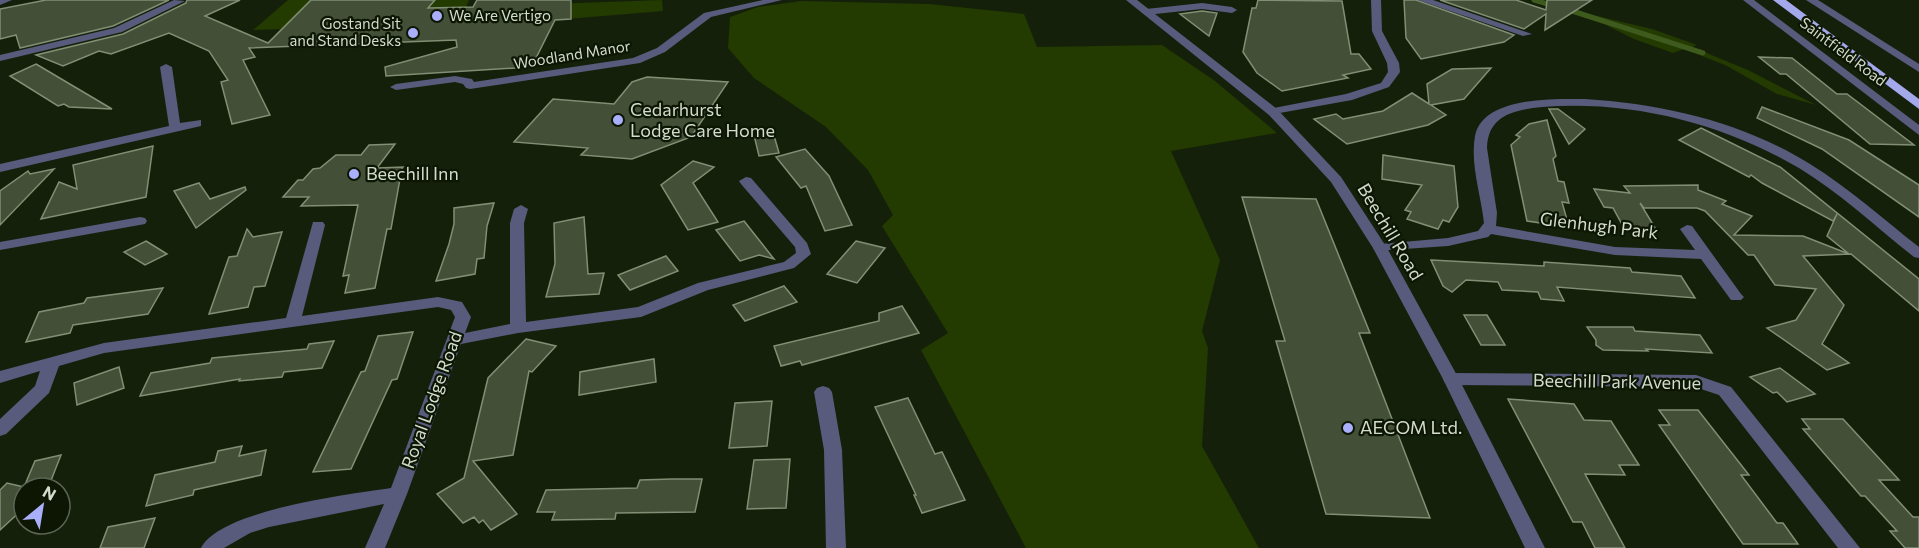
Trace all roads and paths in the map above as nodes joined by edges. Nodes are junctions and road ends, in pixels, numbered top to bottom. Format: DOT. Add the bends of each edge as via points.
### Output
graph roads {
  1 [pos="7,0"];
  2 [pos="777,0"];
  3 [pos="1131,0"];
  4 [pos="1376,0"];
  5 [pos="1423,0"];
  6 [pos="1748,0"];
  7 [pos="1779,0"];
  8 [pos="1811,0"];
  9 [pos="180,1"];
  10 [pos="0,2"];
  11 [pos="1232,10"];
  12 [pos="1146,12"];
  13 [pos="1527,34"];
  14 [pos="0,57"];
  15 [pos="166,67"];
  16 [pos="1919,69"];
  17 [pos="396,87"];
  18 [pos="1919,105"];
  19 [pos="1273,112"];
  20 [pos="196,123"];
  21 [pos="175,128"];
  22 [pos="1919,130"];
  23 [pos="0,168"];
  24 [pos="746,181"];
  25 [pos="520,209"];
  26 [pos="140,220"];
  27 [pos="318,225"];
  28 [pos="1489,229"];
  29 [pos="1687,229"];
  30 [pos="0,246"];
  31 [pos="1380,248"];
  32 [pos="1919,254"];
  33 [pos="1705,255"];
  34 [pos="1736,297"];
  35 [pos="292,321"];
  36 [pos="518,328"];
  37 [pos="454,340"];
  38 [pos="52,361"];
  39 [pos="0,377"];
  40 [pos="1450,379"];
  41 [pos="823,392"];
  42 [pos="0,429"];
  43 [pos="398,494"];
  44 [pos="211,548"];
  45 [pos="375,548"];
  46 [pos="836,548"];
  47 [pos="1535,548"];
  48 [pos="1850,548"];
  1 -- 10 [label="street"];
  2 -- 17 [label="street, Woodland Manor" via="708,15 661,50 636,61 470,86 468,81 455,79"];
  3 -- 12 [label="street, Beechill Road"];
  4 -- 19 [label="street" via="1377,31 1394,72 1385,85"];
  5 -- 13 [label="street"];
  6 -- 22 [label="street, Saintfield Road"];
  7 -- 18 [label="highway, Saintfield Road"];
  8 -- 16 [label="street, Saintfield Road"];
  9 -- 14 [label="street" via="118,30"];
  11 -- 12 [label="street" via="1202,6"];
  12 -- 19 [label="street, Beechill Road"];
  15 -- 21 [label="street"];
  19 -- 31 [label="street, Beechill Road" via="1336,180"];
  20 -- 21 [label="street"];
  21 -- 23 [label="street"];
  24 -- 36 [label="street" via="802,246 804,254 798,260 703,286 641,312"];
  25 -- 36 [label="street"];
  26 -- 30 [label="street"];
  27 -- 35 [label="street"];
  28 -- 31 [label="street" via="1448,242"];
  28 -- 32 [label="street" via="1488,191 1480,149 1484,127 1493,118 1523,106 1604,104 1695,118 1773,150 1826,181"];
  28 -- 33 [label="street, Glenhugh Park" via="1615,251"];
  29 -- 33 [label="street"];
  31 -- 40 [label="street, Beechill Road"];
  33 -- 34 [label="street"];
  35 -- 37 [label="street, Royal Lodge Road" via="438,302 456,306 463,317"];
  35 -- 38 [label="street, Royal Lodge Road" via="104,348"];
  36 -- 37 [label="street"];
  37 -- 43 [label="street, Royal Lodge Road"];
  38 -- 39 [label="street, Royal Lodge Road"];
  38 -- 42 [label="street" via="43,389"];
  40 -- 47 [label="street, Beechill Road"];
  40 -- 48 [label="street, Beechill Park Avenue" via="1696,381 1717,386 1725,391"];
  41 -- 46 [label="street" via="833,450"];
  43 -- 44 [label="street" via="320,507 254,524 229,533"];
  43 -- 45 [label="street, Royal Lodge Road"];
}
